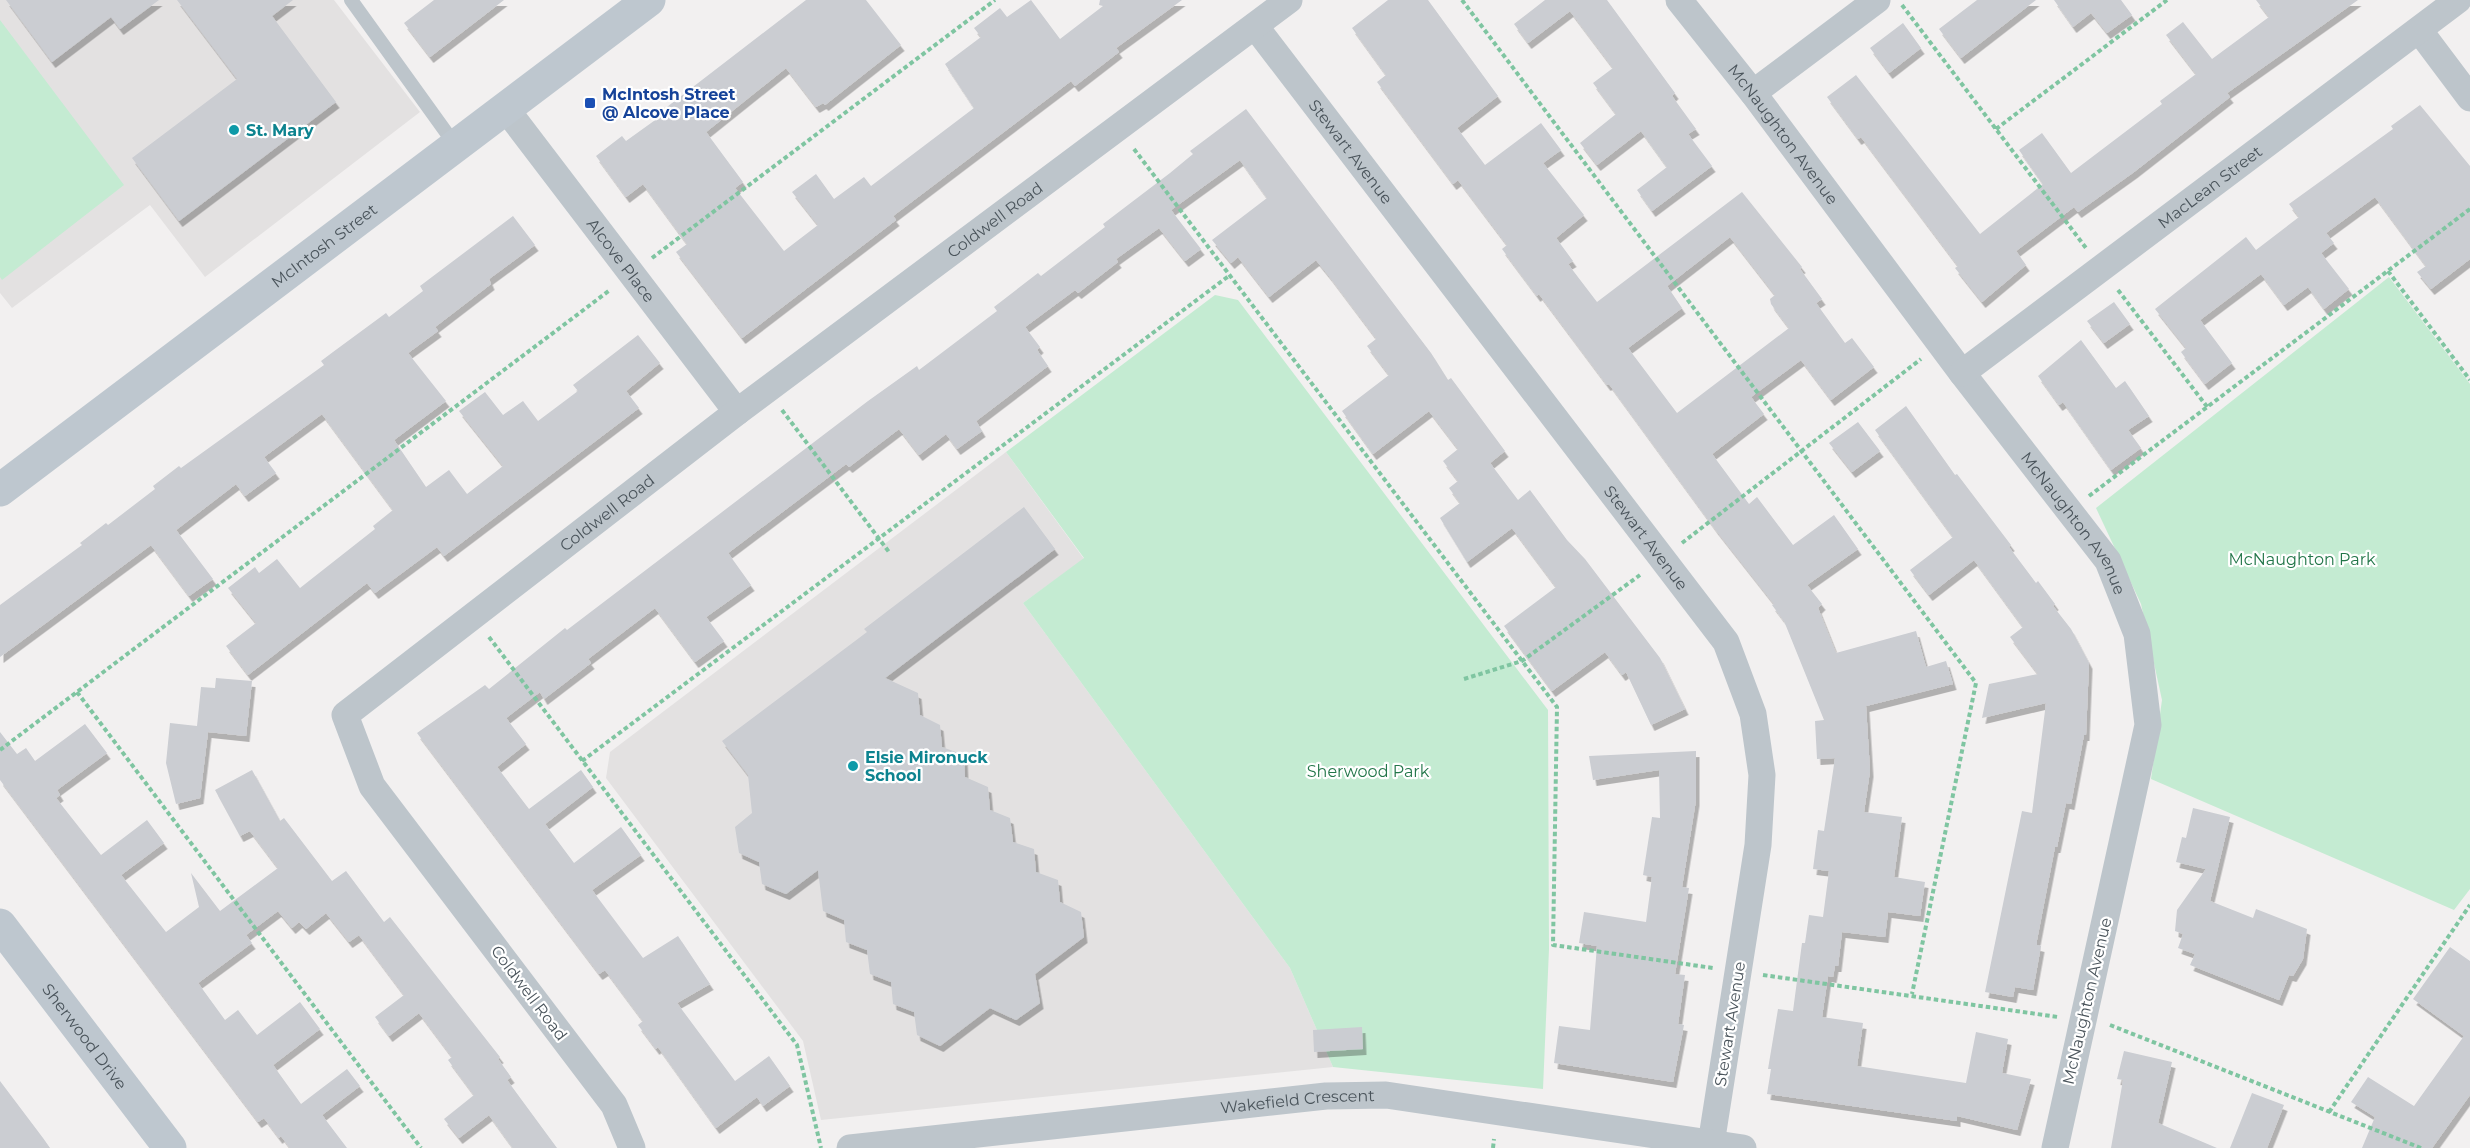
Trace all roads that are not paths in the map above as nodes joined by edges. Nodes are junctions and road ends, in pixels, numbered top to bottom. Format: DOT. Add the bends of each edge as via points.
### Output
graph roads {
  1 [pos="351,0"];
  2 [pos="649,0"];
  3 [pos="1288,0"];
  4 [pos="1679,0"];
  5 [pos="1877,0"];
  6 [pos="2458,0"];
  7 [pos="1255,26"];
  8 [pos="2419,30"];
  9 [pos="1753,93"];
  10 [pos="2470,98"];
  11 [pos="506,109"];
  12 [pos="456,146"];
  13 [pos="1962,373"];
  14 [pos="738,412"];
  15 [pos="0,490"];
  16 [pos="0,925"];
  17 [pos="1712,1144"];
  18 [pos="170,1148"];
  19 [pos="632,1148"];
  20 [pos="850,1148"];
  21 [pos="1743,1148"];
  22 [pos="2055,1148"];
  1 -- 12 [label="lane"];
  2 -- 11 [label="street, McIntosh Street"];
  3 -- 7 [label="street, Coldwell Road"];
  4 -- 9 [label="street, McNaughton Avenue"];
  5 -- 9 [label="street"];
  6 -- 8 [label="street, MacLean Street"];
  7 -- 14 [label="street, Coldwell Road"];
  7 -- 17 [label="street, Stewart Avenue" via="1726,642 1753,714 1762,775 1758,845"];
  8 -- 10 [label="street"];
  8 -- 13 [label="street, MacLean Street"];
  9 -- 13 [label="street, McNaughton Avenue"];
  11 -- 12 [label="street, McIntosh Street"];
  11 -- 14 [label="street, Alcove Place"];
  12 -- 15 [label="street, McIntosh Street"];
  13 -- 22 [label="street, McNaughton Avenue" via="2108,561 2137,634 2148,725"];
  14 -- 19 [label="street, Coldwell Road" via="345,715 372,786 614,1106"];
  16 -- 18 [label="street, Sherwood Drive"];
  17 -- 20 [label="street, Wakefield Crescent" via="1386,1095 1326,1096"];
  17 -- 21 [label="street, Wakefield Crescent"];
}
